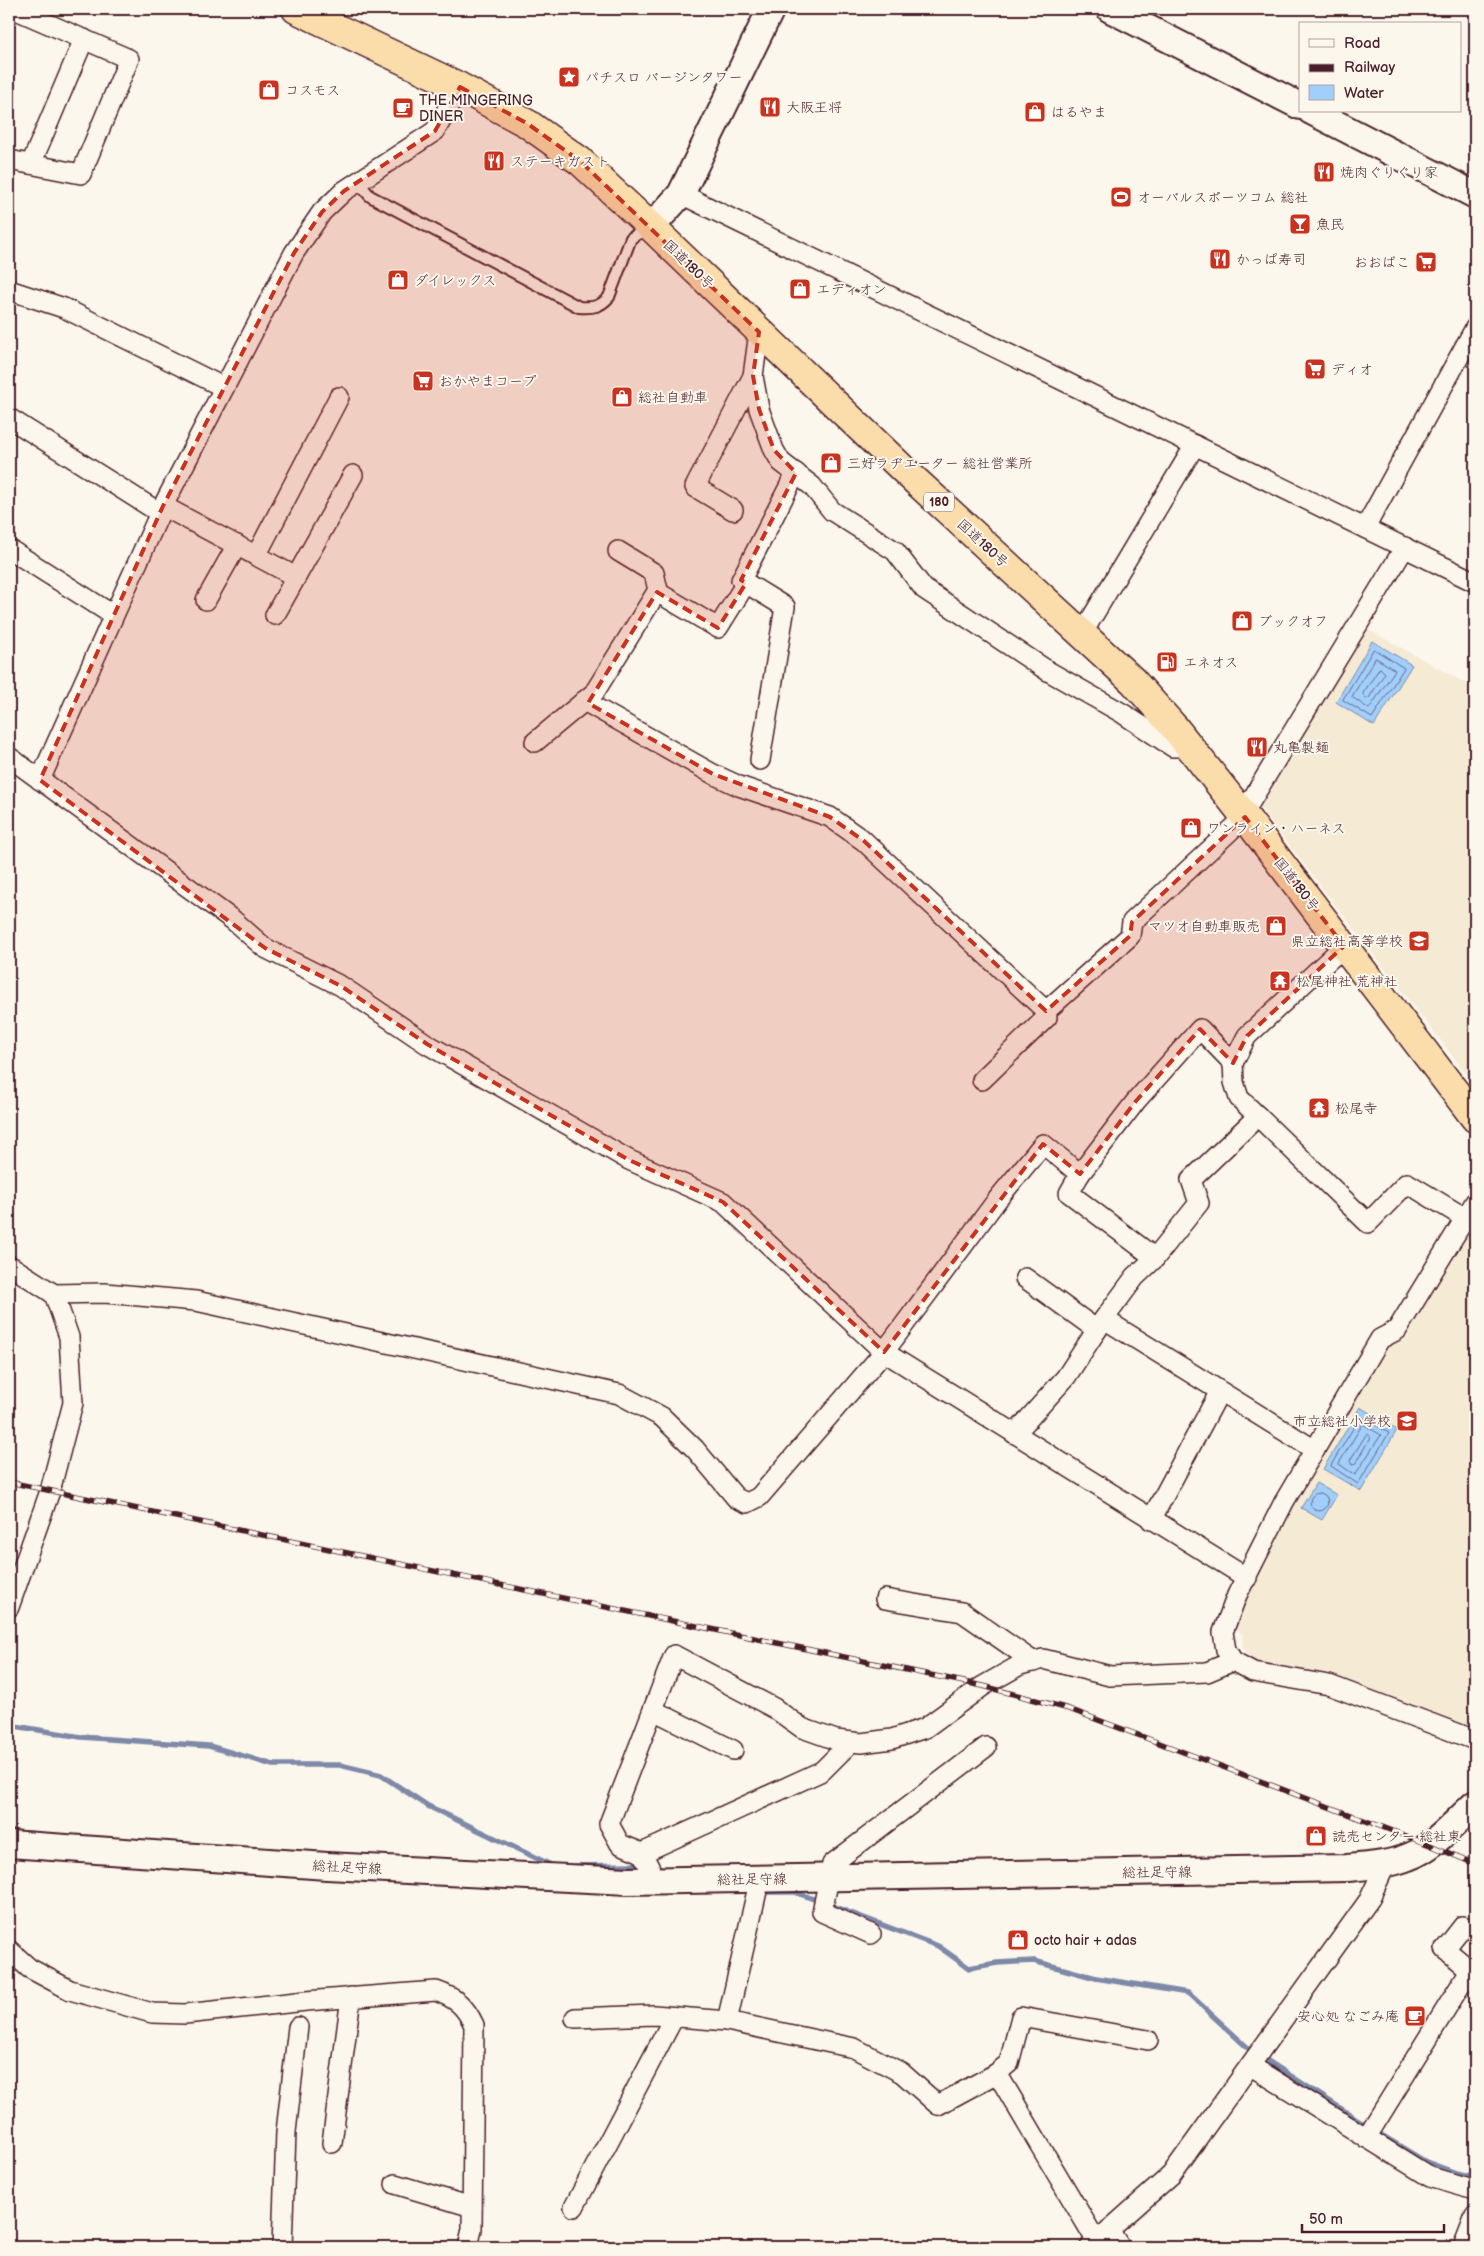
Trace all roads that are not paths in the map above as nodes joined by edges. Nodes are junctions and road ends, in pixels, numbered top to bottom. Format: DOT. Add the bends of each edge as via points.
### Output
graph roads {
  1 [pos="12,9"];
  2 [pos="296,9"];
  3 [pos="771,9"];
  4 [pos="1113,9"];
  5 [pos="9,13"];
  6 [pos="84,39"];
  7 [pos="460,87"];
  8 [pos="1299,105"];
  9 [pos="1313,112"];
  10 [pos="9,160"];
  11 [pos="31,164"];
  12 [pos="358,182"];
  13 [pos="681,194"];
  14 [pos="1475,195"];
  15 [pos="651,226"];
  16 [pos="9,290"];
  17 [pos="1475,328"];
  18 [pos="760,332"];
  19 [pos="754,376"];
  20 [pos="223,387"];
  21 [pos="339,397"];
  22 [pos="9,418"];
  23 [pos="1195,445"];
  24 [pos="796,473"];
  25 [pos="353,475"];
  26 [pos="162,510"];
  27 [pos="733,510"];
  28 [pos="1366,528"];
  29 [pos="237,546"];
  30 [pos="1405,547"];
  31 [pos="9,549"];
  32 [pos="618,552"];
  33 [pos="256,556"];
  34 [pos="296,577"];
  35 [pos="1475,582"];
  36 [pos="746,583"];
  37 [pos="657,592"];
  38 [pos="206,600"];
  39 [pos="113,615"];
  40 [pos="275,616"];
  41 [pos="1082,634"];
  42 [pos="584,701"];
  43 [pos="535,742"];
  44 [pos="1190,747"];
  45 [pos="9,757"];
  46 [pos="760,760"];
  47 [pos="40,780"];
  48 [pos="1244,816"];
  49 [pos="1344,946"];
  50 [pos="1046,1012"];
  51 [pos="1233,1063"];
  52 [pos="982,1080"];
  53 [pos="1258,1116"];
  54 [pos="1475,1118"];
  55 [pos="1080,1174"];
  56 [pos="1475,1202"];
  57 [pos="1465,1218"];
  58 [pos="1155,1258"];
  59 [pos="9,1264"];
  60 [pos="1025,1278"];
  61 [pos="54,1294"];
  62 [pos="1100,1325"];
  63 [pos="884,1352"];
  64 [pos="1220,1393"];
  65 [pos="1015,1434"];
  66 [pos="1315,1450"];
  67 [pos="1151,1520"];
  68 [pos="1247,1578"];
  69 [pos="885,1598"];
  70 [pos="9,1607"];
  71 [pos="1234,1661"];
  72 [pos="1034,1662"];
  73 [pos="653,1710"];
  74 [pos="1475,1740"];
  75 [pos="851,1742"];
  76 [pos="986,1747"];
  77 [pos="733,1750"];
  78 [pos="1475,1804"];
  79 [pos="9,1844"];
  80 [pos="642,1852"];
  81 [pos="1386,1864"];
  82 [pos="830,1877"];
  83 [pos="760,1878"];
  84 [pos="656,1880"];
  85 [pos="1463,1926"];
  86 [pos="871,1934"];
  87 [pos="9,1950"];
  88 [pos="1473,1972"];
  89 [pos="351,1997"];
  90 [pos="674,2017"];
  91 [pos="575,2018"];
  92 [pos="727,2020"];
  93 [pos="298,2028"];
  94 [pos="1148,2040"];
  95 [pos="1251,2066"];
  96 [pos="997,2073"];
  97 [pos="1366,2138"];
  98 [pos="332,2143"];
  99 [pos="395,2184"];
  100 [pos="1475,2190"];
  101 [pos="574,2206"];
  102 [pos="472,2207"];
  103 [pos="1475,2216"];
  104 [pos="1099,2240"];
  105 [pos="282,2247"];
  106 [pos="468,2247"];
  107 [pos="1120,2247"];
  108 [pos="1463,2247"];
  1 -- 5 [label="street"];
  1 -- 6 [label="street"];
  2 -- 7 [label="highway, 国道180号 / 180"];
  3 -- 13 [label="main road"];
  4 -- 8 [label="main road"];
  6 -- 11 [label="street"];
  6 -- 11 [label="street" via="129,59 85,165 81,174"];
  7 -- 12 [label="street" via="435,131"];
  7 -- 15 [label="highway, 国道180号 / 180" via="528,124 580,161"];
  9 -- 14 [label="main road"];
  10 -- 11 [label="street"];
  12 -- 15 [label="lane" via="370,196 579,307 595,308 609,297 631,238"];
  12 -- 20 [label="street" via="322,212 294,253"];
  13 -- 15 [label="main road"];
  13 -- 23 [label="street"];
  15 -- 18 [label="highway, 国道180号 / 180"];
  16 -- 20 [label="street" via="64,308"];
  17 -- 28 [label="street"];
  18 -- 19 [label="street"];
  18 -- 41 [label="highway, 国道180号 / 180"];
  19 -- 24 [label="street" via="759,409 774,450 781,462"];
  19 -- 27 [label="street" via="695,487"];
  20 -- 26 [label="street"];
  21 -- 33 [label="street"];
  22 -- 26 [label="street"];
  23 -- 28 [label="street"];
  23 -- 41 [label="street"];
  24 -- 36 [label="street" via="741,580"];
  24 -- 44 [label="street" via="812,486 832,511 895,551 924,590 1173,747"];
  25 -- 34 [label="street"];
  26 -- 29 [label="street"];
  26 -- 39 [label="street"];
  28 -- 30 [label="street"];
  29 -- 33 [label="street"];
  29 -- 38 [label="street"];
  30 -- 35 [label="street"];
  30 -- 48 [label="street"];
  31 -- 39 [label="street"];
  32 -- 37 [label="street" via="654,573"];
  33 -- 34 [label="street"];
  34 -- 40 [label="street"];
  36 -- 37 [label="street" via="718,628"];
  36 -- 46 [label="street" via="785,607"];
  37 -- 42 [label="street" via="594,693"];
  39 -- 47 [label="street"];
  41 -- 44 [label="highway, 国道180号 / 180" via="1133,681"];
  42 -- 43 [label="street"];
  42 -- 50 [label="street" via="721,778 830,817 864,841"];
  44 -- 48 [label="highway, 国道180号 / 180"];
  45 -- 47 [label="street"];
  47 -- 63 [label="street" via="232,920 265,948 342,986 428,1044 630,1160 723,1202"];
  48 -- 49 [label="highway, 国道180号 / 180"];
  48 -- 50 [label="street" via="1132,922 1130,936"];
  49 -- 51 [label="street" via="1247,1036"];
  49 -- 54 [label="highway, 国道180号 / 180"];
  50 -- 52 [label="street" via="1047,1017"];
  51 -- 53 [label="street" via="1239,1098"];
  51 -- 55 [label="street" via="1200,1029 1136,1101"];
  53 -- 57 [label="street" via="1368,1223 1407,1183"];
  53 -- 58 [label="street" via="1191,1180 1199,1203"];
  55 -- 58 [label="street" via="1069,1193"];
  55 -- 63 [label="street" via="1043,1144 997,1200"];
  56 -- 57 [label="street"];
  57 -- 66 [label="street" via="1397,1330 1380,1340"];
  58 -- 62 [label="street" via="1136,1277"];
  59 -- 61 [label="street"];
  60 -- 62 [label="street"];
  61 -- 63 [label="street" via="105,1293 196,1301 619,1394 662,1417 695,1449 736,1498 747,1503 759,1497"];
  61 -- 70 [label="street" via="69,1337 73,1403 50,1491"];
  62 -- 64 [label="street"];
  62 -- 65 [label="street" via="1066,1377"];
  63 -- 65 [label="street"];
  64 -- 66 [label="street"];
  64 -- 67 [label="street"];
  65 -- 67 [label="street"];
  66 -- 68 [label="street" via="1284,1502"];
  67 -- 68 [label="street"];
  68 -- 71 [label="street" via="1223,1632 1226,1650"];
  69 -- 72 [label="street" via="962,1612"];
  71 -- 72 [label="street" via="1207,1672 1110,1676 1044,1659"];
  71 -- 74 [label="street" via="1253,1672 1329,1685"];
  72 -- 75 [label="street" via="1020,1665 983,1686 925,1728 892,1739"];
  73 -- 75 [label="street" via="674,1655 774,1708 802,1728"];
  73 -- 77 [label="street"];
  73 -- 80 [label="street" via="609,1824 620,1844"];
  75 -- 80 [label="street" via="822,1771"];
  76 -- 82 [label="street" via="832,1864"];
  78 -- 81 [label="main road, 総社足守線" via="1430,1845 1410,1857"];
  79 -- 84 [label="main road, 総社足守線" via="327,1866"];
  80 -- 84 [label="street"];
  81 -- 82 [label="main road, 総社足守線" via="1347,1868"];
  81 -- 95 [label="street" via="1369,1900"];
  82 -- 83 [label="main road, 総社足守線"];
  82 -- 86 [label="street" via="822,1912"];
  83 -- 84 [label="main road, 総社足守線"];
  83 -- 92 [label="street"];
  85 -- 88 [label="street" via="1445,1949"];
  87 -- 89 [label="street" via="29,1968 70,1990 152,2013 185,2014"];
  88 -- 97 [label="street"];
  89 -- 98 [label="street"];
  89 -- 102 [label="street" via="436,1991 454,1997 466,2009 474,2026"];
  90 -- 91 [label="street"];
  90 -- 92 [label="street"];
  90 -- 101 [label="street"];
  92 -- 96 [label="street" via="854,2048 902,2073 938,2105"];
  93 -- 105 [label="street" via="286,2132"];
  94 -- 96 [label="street" via="1021,2017 1009,2063"];
  95 -- 97 [label="street"];
  95 -- 104 [label="street" via="1171,2175"];
  96 -- 104 [label="street"];
  97 -- 100 [label="street" via="1430,2177"];
  99 -- 102 [label="street"];
  102 -- 106 [label="street"];
  103 -- 108 [label="street"];
  104 -- 107 [label="street"];
}
